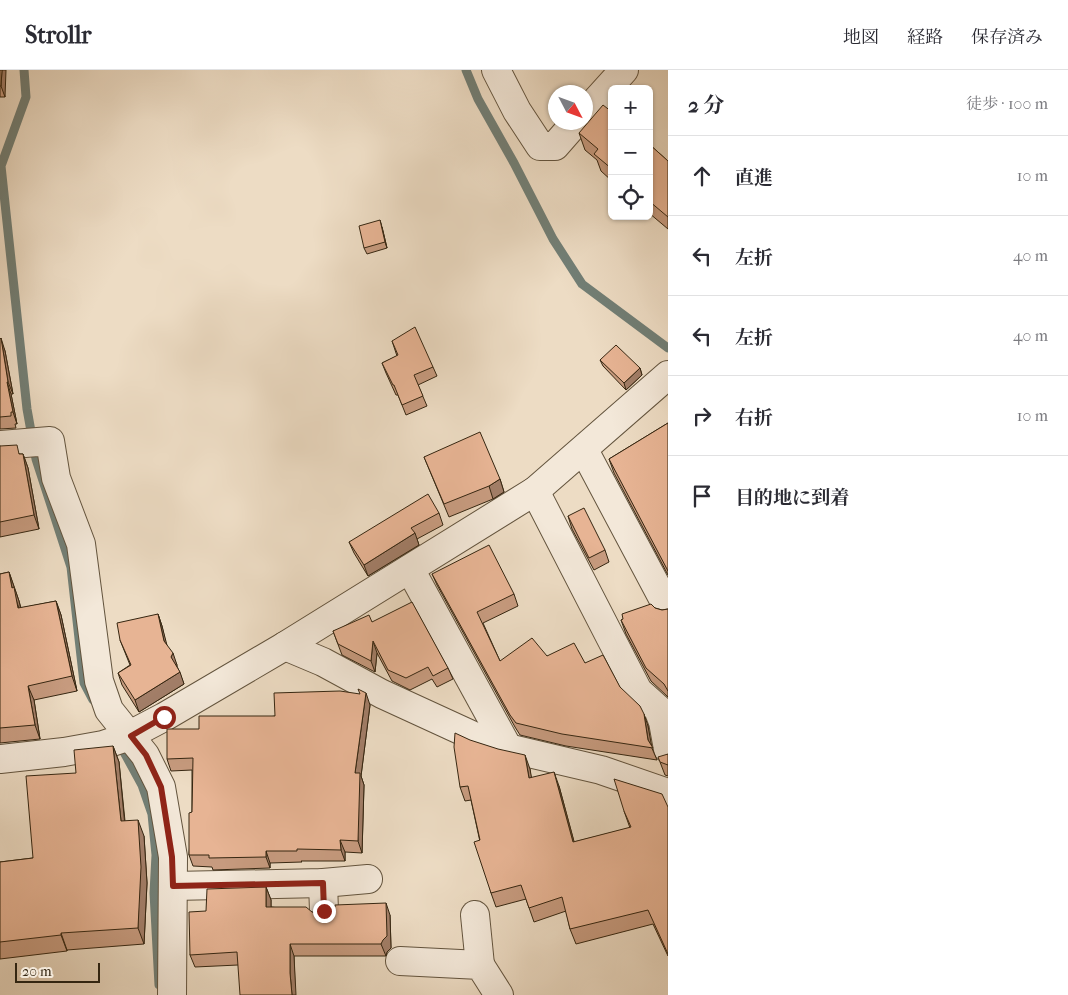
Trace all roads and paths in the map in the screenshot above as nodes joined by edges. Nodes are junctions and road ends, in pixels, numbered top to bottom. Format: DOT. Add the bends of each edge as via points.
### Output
graph roads {
  1 [pos="496,70"];
  2 [pos="624,70"];
  3 [pos="593,104"];
  4 [pos="569,130"];
  5 [pos="667,376"];
  6 [pos="0,445"];
  7 [pos="584,450"];
  8 [pos="535,491"];
  9 [pos="410,569"];
  10 [pos="668,608"];
  11 [pos="285,646"];
  12 [pos="663,705"];
  13 [pos="131,736"];
  14 [pos="508,748"];
  15 [pos="668,749"];
  16 [pos="0,759"];
  17 [pos="668,793"];
  18 [pos="368,878"];
  19 [pos="323,883"];
  20 [pos="173,886"];
  21 [pos="324,911"];
  22 [pos="475,915"];
  23 [pos="400,961"];
  24 [pos="480,965"];
  25 [pos="172,995"];
  26 [pos="499,995"];
  1 -- 4 [label="street" via="516,111 540,146 555,146"];
  2 -- 3 [label="street"];
  5 -- 7 [label="street"];
  6 -- 13 [label="street" via="50,441 56,478 81,544 99,680 109,710"];
  7 -- 8 [label="street"];
  7 -- 10 [label="street"];
  8 -- 9 [label="street"];
  8 -- 12 [label="street" via="638,691"];
  9 -- 11 [label="street"];
  9 -- 14 [label="street"];
  11 -- 13 [label="street"];
  11 -- 14 [label="street" via="480,739"];
  12 -- 15 [label="street"];
  13 -- 16 [label="street" via="64,752"];
  13 -- 20 [label="street" via="146,755 161,787"];
  14 -- 17 [label="street" via="601,770"];
  18 -- 19 [label="street"];
  19 -- 20 [label="street"];
  19 -- 21 [label="street"];
  20 -- 25 [label="street"];
  22 -- 24 [label="street"];
  23 -- 24 [label="street"];
  24 -- 26 [label="street"];
}
